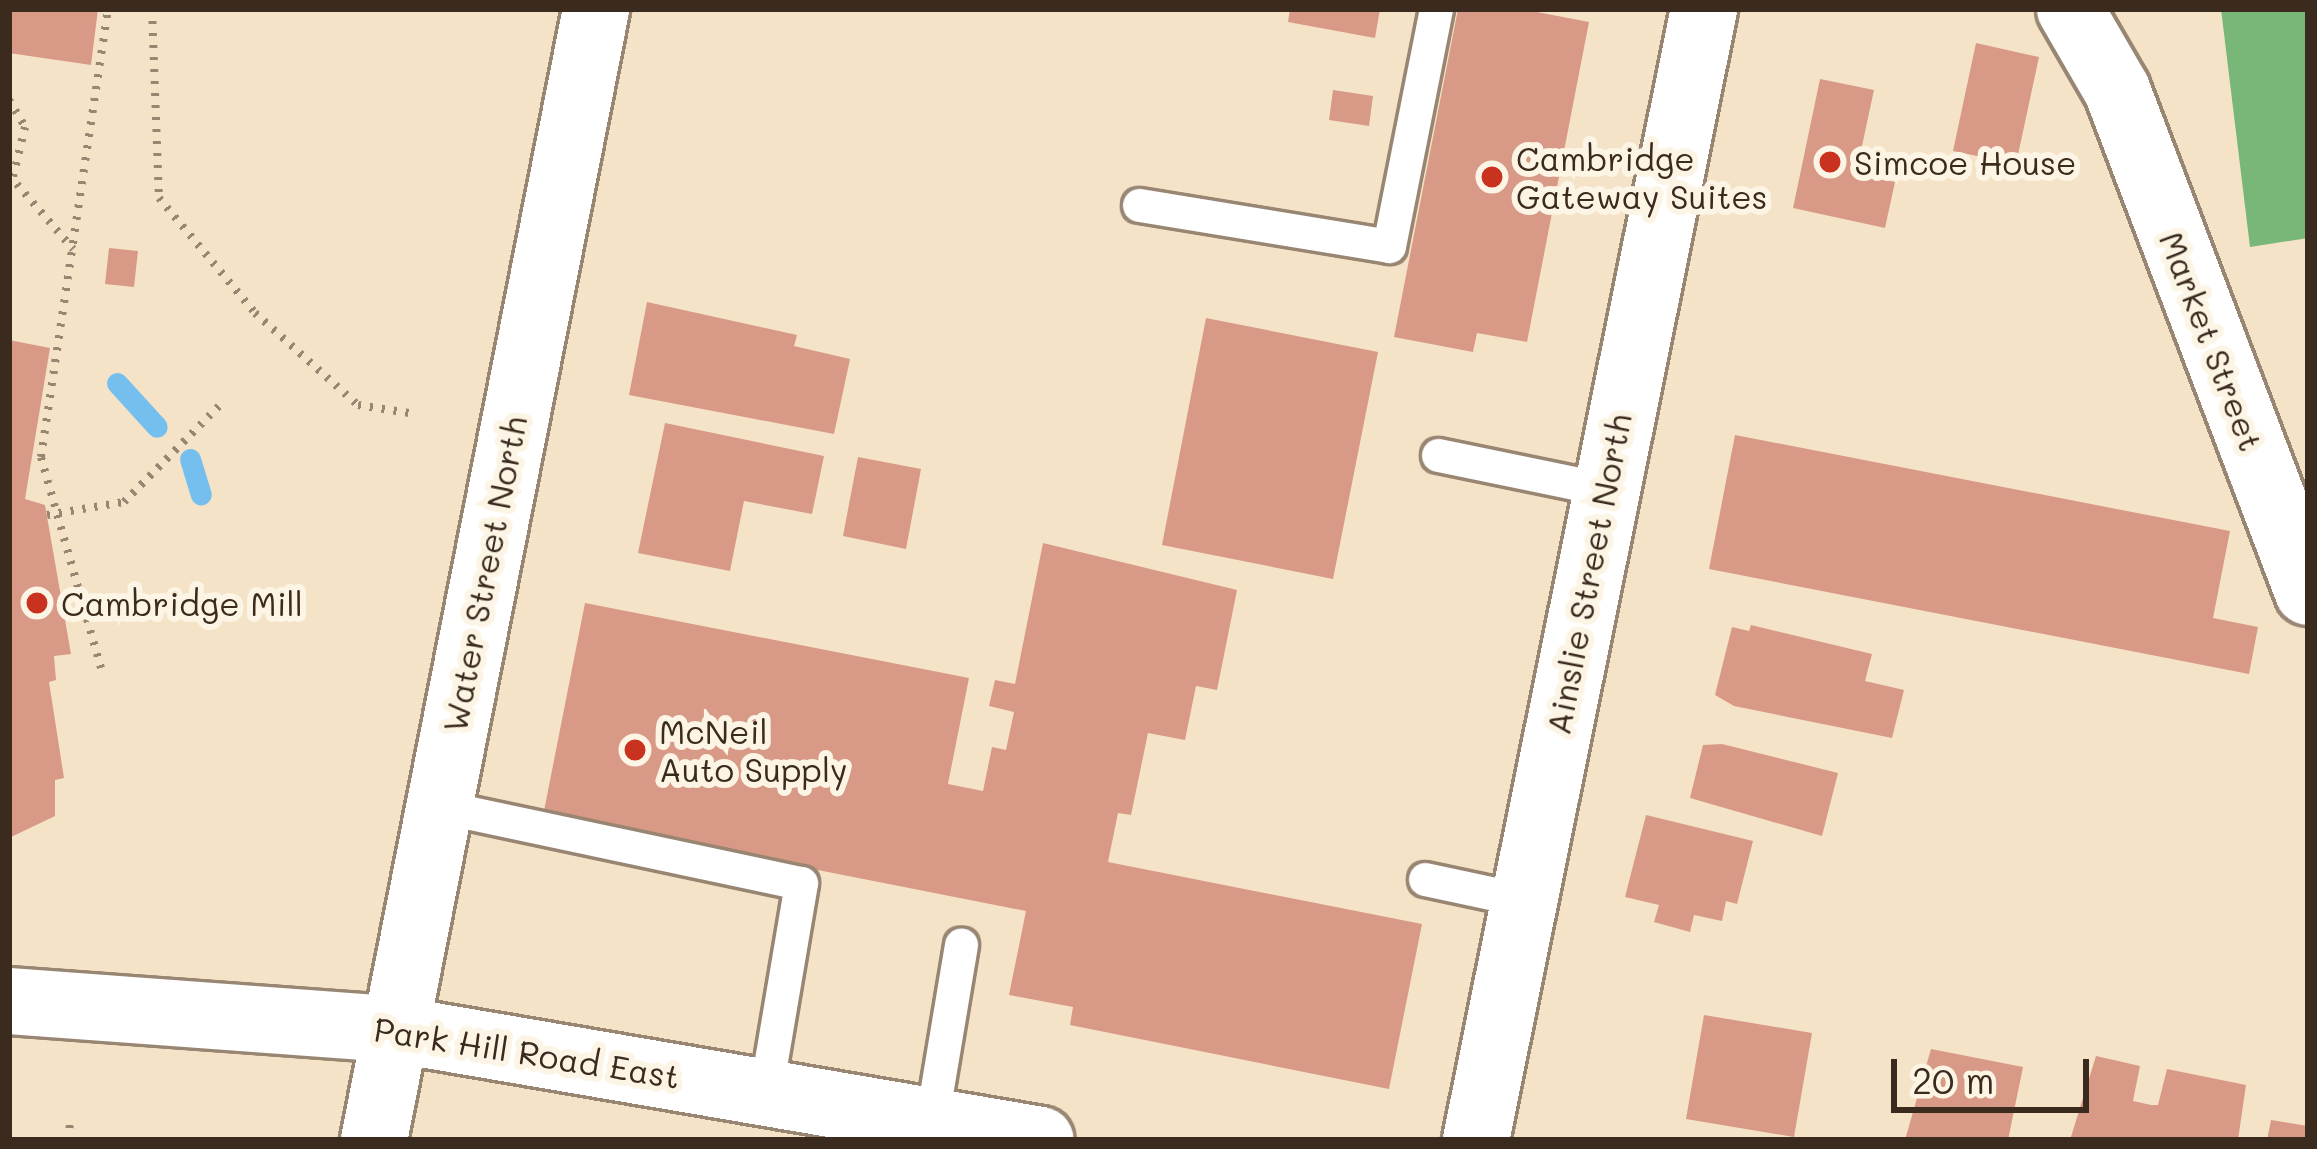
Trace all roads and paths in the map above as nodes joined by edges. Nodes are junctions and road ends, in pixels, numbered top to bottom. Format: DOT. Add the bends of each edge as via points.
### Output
graph roads {
  1 [pos="108,9"];
  2 [pos="152,9"];
  3 [pos="596,9"];
  4 [pos="1436,9"];
  5 [pos="1704,9"];
  6 [pos="2070,9"];
  7 [pos="9,100"];
  8 [pos="11,176"];
  9 [pos="1139,206"];
  10 [pos="74,250"];
  11 [pos="219,406"];
  12 [pos="409,413"];
  13 [pos="1438,455"];
  14 [pos="1604,489"];
  15 [pos="58,513"];
  16 [pos="47,514"];
  17 [pos="2308,592"];
  18 [pos="100,668"];
  19 [pos="438,806"];
  20 [pos="1425,879"];
  21 [pos="1523,900"];
  22 [pos="961,944"];
  23 [pos="9,1001"];
  24 [pos="393,1029"];
  25 [pos="766,1090"];
  26 [pos="71,1117"];
  27 [pos="888,1125"];
  28 [pos="68,1140"];
  29 [pos="374,1140"];
  30 [pos="1041,1140"];
  31 [pos="1476,1140"];
  1 -- 10 [label="path"];
  2 -- 12 [label="path" via="159,198 255,314 358,405"];
  3 -- 19 [label="main road, Water Street North"];
  4 -- 9 [label="lane" via="1389,246"];
  5 -- 14 [label="main road, Ainslie Street North"];
  6 -- 17 [label="main road, Market Street" via="2117,90"];
  7 -- 8 [label="path" via="25,127"];
  8 -- 10 [label="path"];
  10 -- 15 [label="path" via="41,457"];
  11 -- 15 [label="path" via="124,502"];
  13 -- 14 [label="lane"];
  14 -- 21 [label="main road, Ainslie Street North"];
  15 -- 16 [label="path"];
  15 -- 18 [label="path"];
  19 -- 24 [label="main road, Water Street North"];
  19 -- 25 [label="lane" via="801,883"];
  20 -- 21 [label="lane"];
  21 -- 31 [label="main road, Ainslie Street North"];
  22 -- 27 [label="lane"];
  23 -- 24 [label="main road, Park Hill Road East"];
  24 -- 25 [label="main road, Park Hill Road East"];
  24 -- 29 [label="main road, Water Street North"];
  25 -- 27 [label="main road, Park Hill Road East"];
  26 -- 28 [label="path"];
  27 -- 30 [label="main road, Park Hill Road East"];
}
